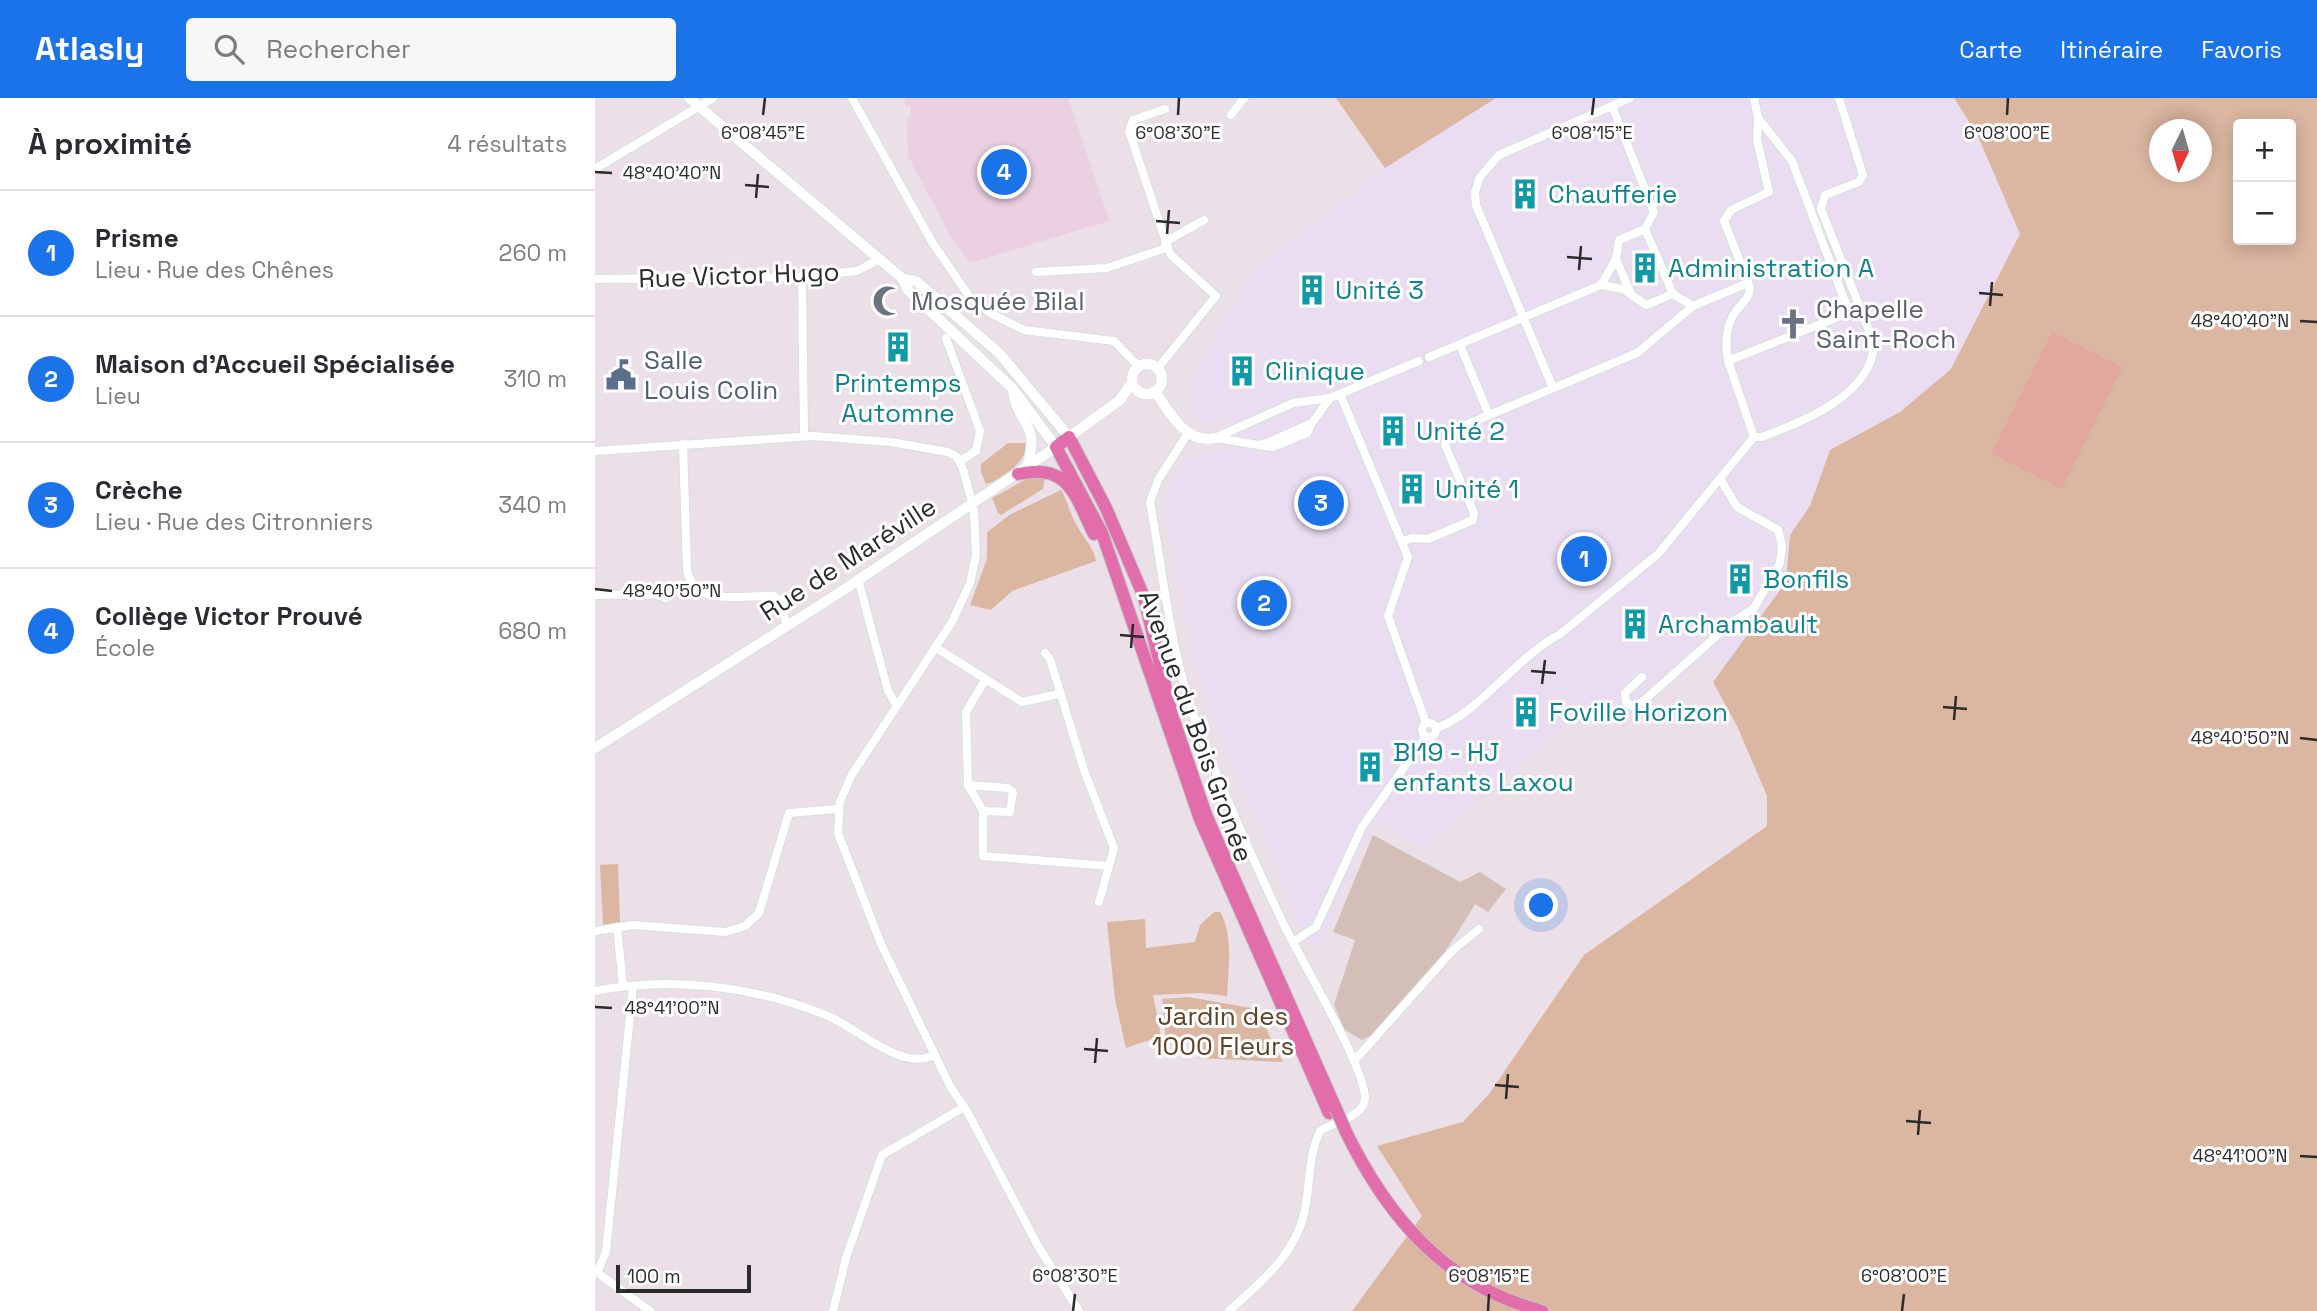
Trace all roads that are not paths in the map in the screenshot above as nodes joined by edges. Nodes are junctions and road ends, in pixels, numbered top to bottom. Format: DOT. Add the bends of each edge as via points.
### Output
graph roads {
  1 [pos="689,98"];
  2 [pos="713,98"];
  3 [pos="852,98"];
  4 [pos="1244,98"];
  5 [pos="1630,98"];
  6 [pos="1754,98"];
  7 [pos="1839,98"];
  8 [pos="1612,106"];
  9 [pos="698,107"];
  10 [pos="1165,109"];
  11 [pos="1231,115"];
  12 [pos="1758,118"];
  13 [pos="595,169"];
  14 [pos="1204,220"];
  15 [pos="1646,229"];
  16 [pos="1165,245"];
  17 [pos="880,259"];
  18 [pos="1616,259"];
  19 [pos="1036,272"];
  20 [pos="802,277"];
  21 [pos="595,279"];
  22 [pos="903,279"];
  23 [pos="1748,283"];
  24 [pos="1601,285"];
  25 [pos="1631,294"];
  26 [pos="1673,294"];
  27 [pos="1693,306"];
  28 [pos="1523,318"];
  29 [pos="946,338"];
  30 [pos="1460,345"];
  31 [pos="1429,357"];
  32 [pos="1728,361"];
  33 [pos="1419,362"];
  34 [pos="1139,367"];
  35 [pos="1158,368"];
  36 [pos="1132,382"];
  37 [pos="1553,388"];
  38 [pos="1013,389"];
  39 [pos="1155,392"];
  40 [pos="1142,394"];
  41 [pos="1341,394"];
  42 [pos="1330,398"];
  43 [pos="1120,400"];
  44 [pos="1489,415"];
  45 [pos="1188,433"];
  46 [pos="804,436"];
  47 [pos="1755,437"];
  48 [pos="1069,438"];
  49 [pos="1215,438"];
  50 [pos="683,444"];
  51 [pos="1056,447"];
  52 [pos="595,451"];
  53 [pos="960,461"];
  54 [pos="1023,470"];
  55 [pos="1721,480"];
  56 [pos="973,503"];
  57 [pos="1402,542"];
  58 [pos="858,579"];
  59 [pos="595,596"];
  60 [pos="666,598"];
  61 [pos="1127,598"];
  62 [pos="787,626"];
  63 [pos="935,647"];
  64 [pos="1045,653"];
  65 [pos="1642,677"];
  66 [pos="985,680"];
  67 [pos="1059,694"];
  68 [pos="897,706"];
  69 [pos="1426,723"];
  70 [pos="1436,728"];
  71 [pos="1426,736"];
  72 [pos="595,748"];
  73 [pos="968,785"];
  74 [pos="838,809"];
  75 [pos="983,811"];
  76 [pos="1109,866"];
  77 [pos="1099,902"];
  78 [pos="617,927"];
  79 [pos="1479,929"];
  80 [pos="595,931"];
  81 [pos="1293,942"];
  82 [pos="623,986"];
  83 [pos="633,986"];
  84 [pos="595,991"];
  85 [pos="934,1055"];
  86 [pos="1355,1060"];
  87 [pos="964,1107"];
  88 [pos="1332,1111"];
  89 [pos="1343,1133"];
  90 [pos="596,1272"];
  91 [pos="650,1311"];
  92 [pos="833,1311"];
  93 [pos="1079,1311"];
  94 [pos="1229,1311"];
  95 [pos="1514,1311"];
  96 [pos="1542,1311"];
  1 -- 9 [label="main road"];
  2 -- 9 [label="street"];
  3 -- 34 [label="street" via="938,251 969,296 1024,330 1114,341"];
  4 -- 11 [label="street"];
  5 -- 8 [label="street"];
  6 -- 12 [label="street"];
  7 -- 47 [label="street" via="1863,175 1859,182 1825,195 1821,209 1874,343 1874,354 1848,391 1818,415"];
  8 -- 15 [label="street" via="1654,212"];
  8 -- 28 [label="street" via="1499,155 1480,177 1476,205"];
  9 -- 13 [label="street"];
  9 -- 17 [label="main road"];
  10 -- 16 [label="street" via="1132,120 1129,131"];
  12 -- 23 [label="street" via="1757,140 1769,192 1724,216"];
  12 -- 32 [label="street" via="1792,161 1847,307 1843,315"];
  14 -- 16 [label="street"];
  15 -- 18 [label="street" via="1619,240"];
  15 -- 26 [label="street"];
  16 -- 19 [label="street" via="1107,268"];
  16 -- 35 [label="street" via="1176,261 1216,296"];
  17 -- 20 [label="street, Rue Victor Hugo" via="857,271"];
  17 -- 22 [label="main road"];
  18 -- 24 [label="street"];
  18 -- 25 [label="street"];
  20 -- 21 [label="street, Rue Victor Hugo"];
  20 -- 46 [label="street"];
  22 -- 38 [label="main road" via="907,289"];
  22 -- 48 [label="main road" via="916,281 1000,354"];
  23 -- 27 [label="street"];
  23 -- 32 [label="street" via="1750,292 1727,331"];
  24 -- 25 [label="street"];
  24 -- 28 [label="street"];
  25 -- 26 [label="street" via="1646,305"];
  26 -- 27 [label="street"];
  27 -- 37 [label="street" via="1637,353"];
  28 -- 30 [label="street"];
  28 -- 37 [label="street"];
  29 -- 53 [label="street" via="980,431 976,451"];
  30 -- 31 [label="street"];
  30 -- 44 [label="street"];
  32 -- 47 [label="street"];
  33 -- 41 [label="street"];
  34 -- 35 [label="street"];
  34 -- 36 [label="street"];
  35 -- 39 [label="street" via="1163,379"];
  36 -- 40 [label="street"];
  36 -- 43 [label="street, Rue de Maréville"];
  37 -- 44 [label="street"];
  38 -- 51 [label="main road"];
  38 -- 54 [label="main road" via="1015,404 1032,433"];
  39 -- 40 [label="street"];
  39 -- 45 [label="street"];
  40 -- 43 [label="street, Rue de Maréville"];
  41 -- 42 [label="street"];
  41 -- 57 [label="street"];
  42 -- 49 [label="street" via="1293,403"];
  42 -- 49 [label="street" via="1312,424 1259,445"];
  43 -- 48 [label="street, Rue de Maréville"];
  44 -- 57 [label="street" via="1450,432 1444,442 1473,520 1427,539"];
  45 -- 49 [label="street"];
  45 -- 81 [label="street" via="1158,480 1150,502 1177,647 1198,728"];
  46 -- 50 [label="street"];
  46 -- 53 [label="street" via="891,442 948,452"];
  47 -- 55 [label="street"];
  48 -- 51 [label="main road, Rue de Maréville"];
  48 -- 88 [label="main road, Avenue du Bois Gronée" via="1143,597 1172,715 1206,815"];
  50 -- 52 [label="street"];
  50 -- 62 [label="street" via="691,583 710,596 774,596 780,600"];
  51 -- 54 [label="main road, Rue de Maréville"];
  51 -- 61 [label="main road, Avenue du Bois Gronée" via="1102,533"];
  53 -- 56 [label="street"];
  54 -- 56 [label="main road, Rue de Maréville"];
  54 -- 61 [label="main road" via="1048,471 1065,481 1119,592"];
  55 -- 65 [label="street" via="1737,507 1778,530 1780,563 1754,608 1641,704 1632,706 1625,693"];
  55 -- 70 [label="street" via="1658,554 1454,720"];
  56 -- 58 [label="main road, Rue de Maréville"];
  56 -- 63 [label="street" via="973,575 958,612"];
  57 -- 69 [label="street" via="1407,564 1388,617"];
  58 -- 62 [label="main road, Rue de Maréville"];
  58 -- 68 [label="street" via="888,691"];
  59 -- 60 [label="street" via="656,594"];
  61 -- 88 [label="main road, Avenue du Bois Gronée" via="1200,819"];
  62 -- 72 [label="main road, Rue de Maréville"];
  63 -- 66 [label="street"];
  63 -- 68 [label="street"];
  64 -- 67 [label="street"];
  66 -- 67 [label="street" via="1022,702"];
  66 -- 73 [label="street" via="966,712"];
  67 -- 76 [label="street" via="1114,845"];
  68 -- 74 [label="street" via="851,776"];
  69 -- 70 [label="street"];
  69 -- 71 [label="street" via="1422,730"];
  70 -- 71 [label="street" via="1434,736"];
  71 -- 81 [label="street" via="1362,827 1316,927"];
  73 -- 75 [label="street"];
  73 -- 75 [label="street" via="1013,792 1010,812"];
  74 -- 78 [label="street" via="789,813 759,913 739,930"];
  74 -- 85 [label="street" via="844,854"];
  75 -- 76 [label="street" via="981,851 988,859"];
  76 -- 77 [label="street"];
  78 -- 80 [label="street"];
  78 -- 82 [label="street"];
  79 -- 86 [label="street" via="1453,950"];
  81 -- 86 [label="street"];
  82 -- 83 [label="street"];
  82 -- 84 [label="street"];
  83 -- 85 [label="street" via="688,985 762,994 830,1016 911,1060"];
  83 -- 90 [label="street" via="606,1252"];
  85 -- 87 [label="street"];
  86 -- 94 [label="street" via="1364,1104 1320,1131 1305,1209 1289,1251"];
  87 -- 92 [label="street" via="882,1155"];
  87 -- 93 [label="street" via="1038,1246"];
  88 -- 89 [label="main road, Avenue du Bois Gronée"];
  89 -- 95 [label="main road, Avenue du Bois Gronée" via="1372,1197 1406,1241 1448,1277"];
  89 -- 96 [label="main road, Avenue du Bois Gronée" via="1387,1206 1423,1246 1481,1288"];
  90 -- 91 [label="street"];
}
